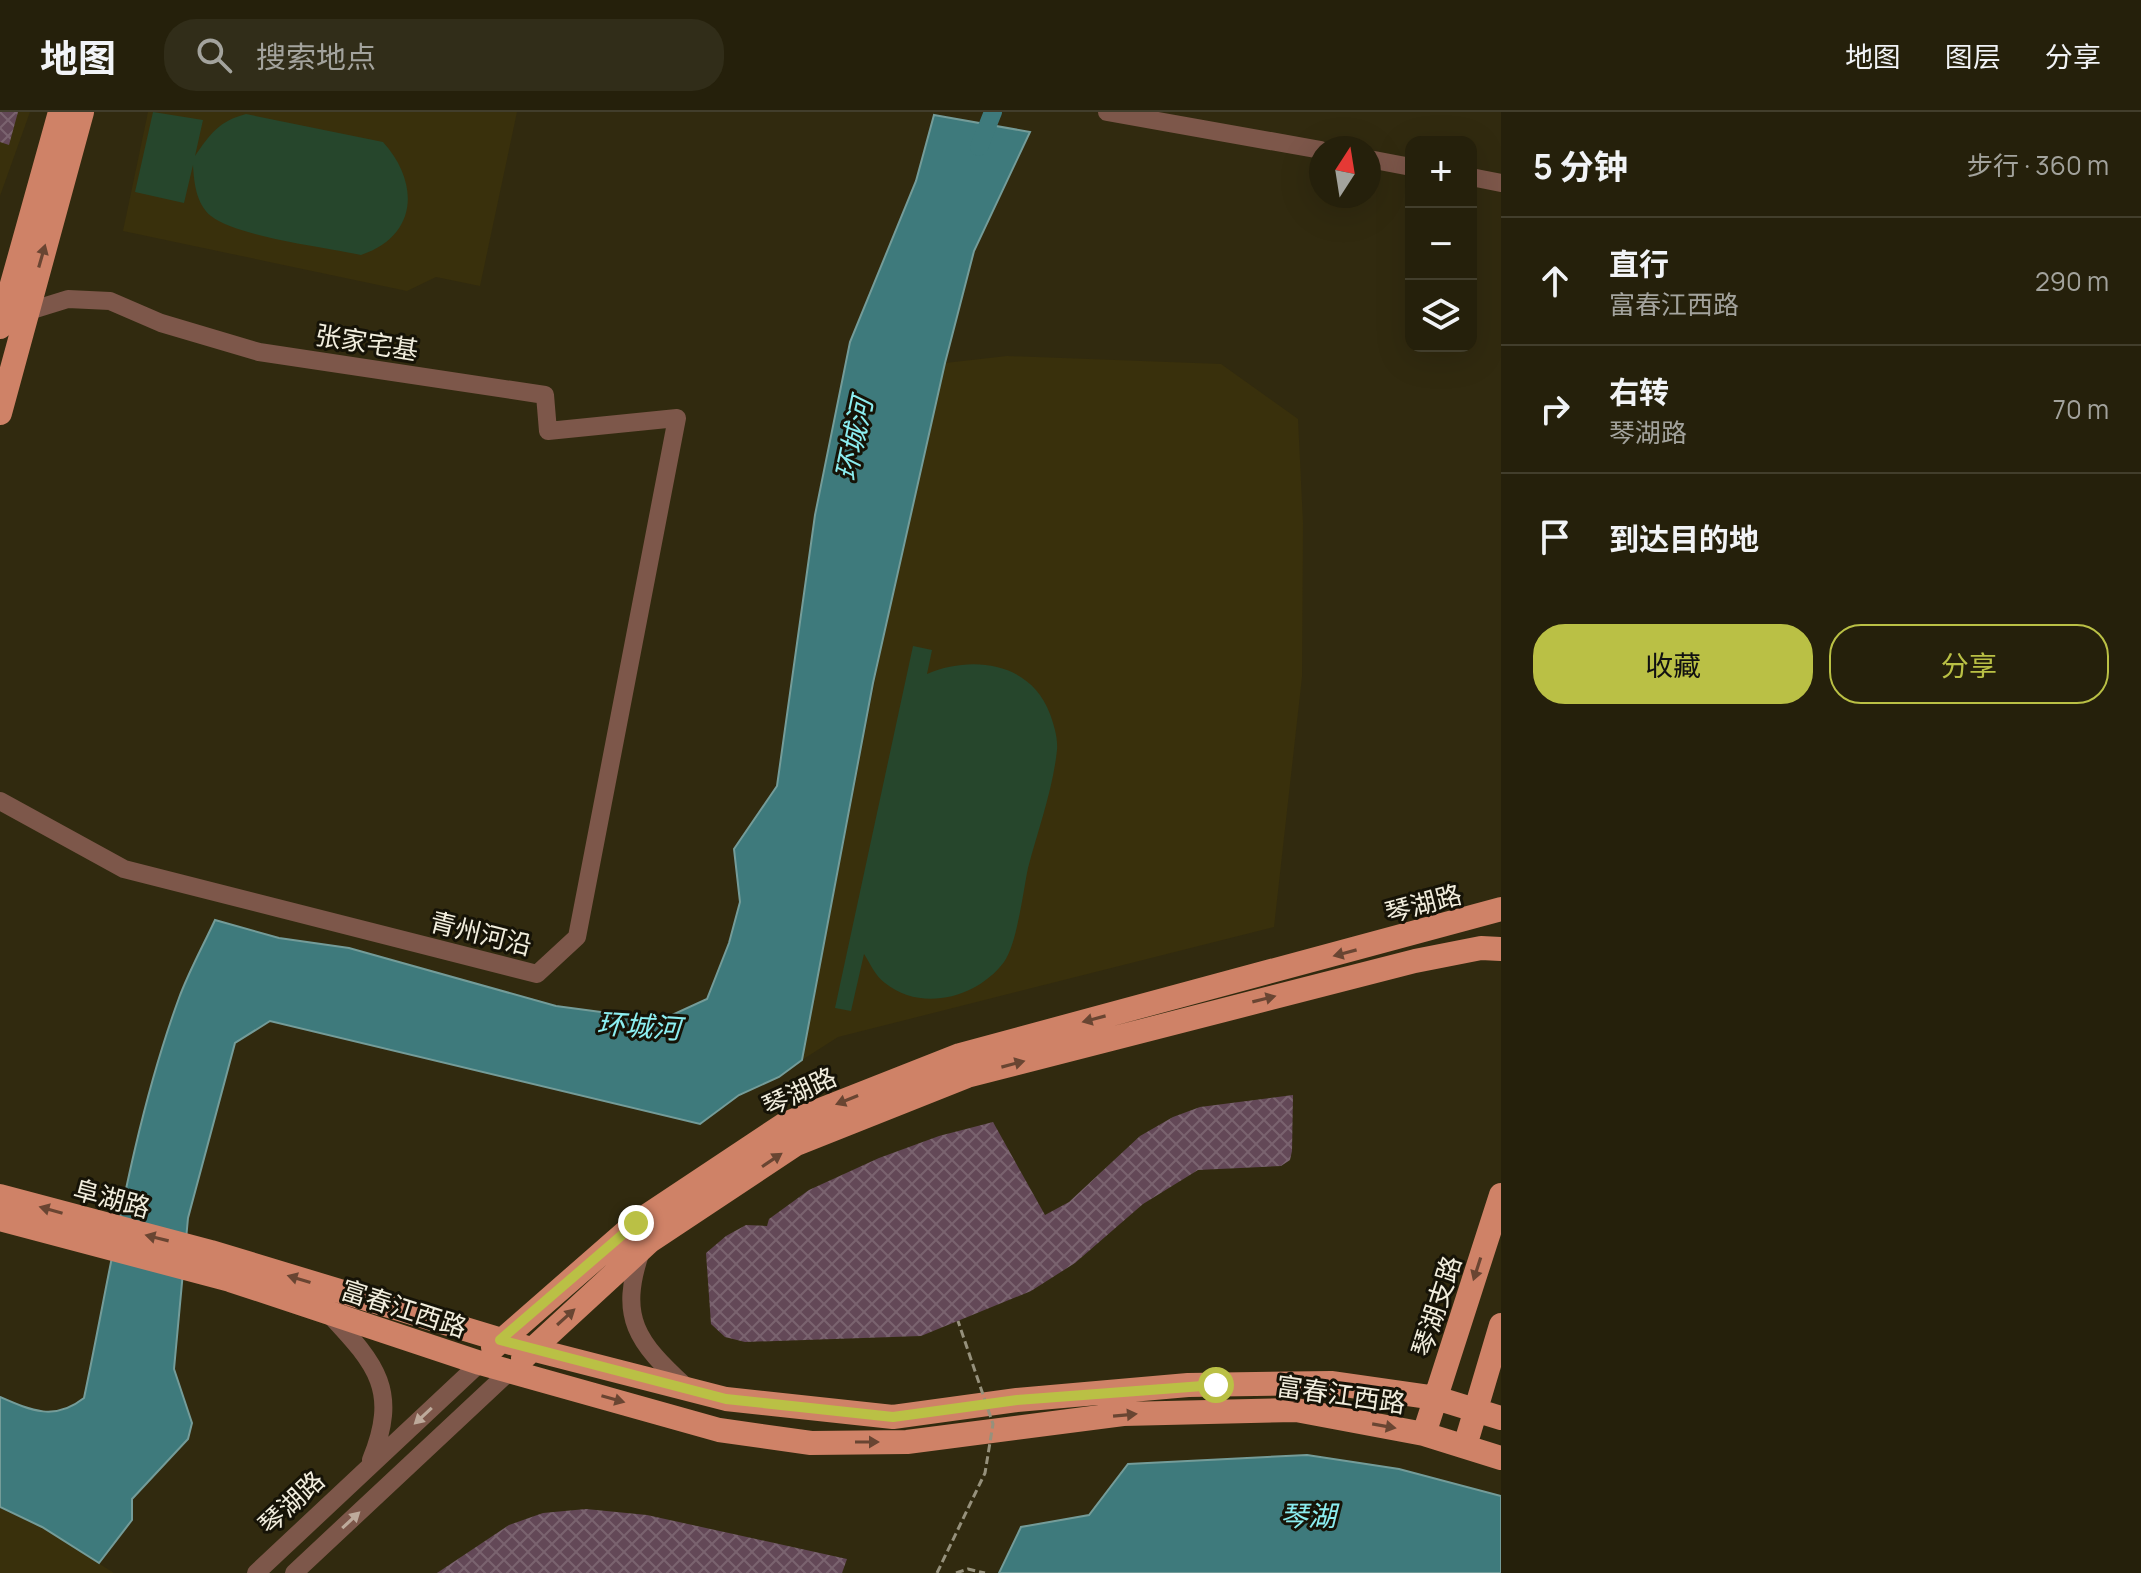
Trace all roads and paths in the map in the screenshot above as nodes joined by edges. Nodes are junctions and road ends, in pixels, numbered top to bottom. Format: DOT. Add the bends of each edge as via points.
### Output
graph roads {
  1 [pos="60,112"];
  2 [pos="82,112"];
  3 [pos="1107,112"];
  4 [pos="1309,148"];
  5 [pos="1381,161"];
  6 [pos="1405,166"];
  7 [pos="1477,178"];
  8 [pos="1501,183"];
  9 [pos="8,312"];
  10 [pos="0,413"];
  11 [pos="677,418"];
  12 [pos="0,801"];
  13 [pos="1501,909"];
  14 [pos="1501,927"];
  15 [pos="1391,941"];
  16 [pos="1501,949"];
  17 [pos="1501,1195"];
  18 [pos="0,1196"];
  19 [pos="0,1219"];
  20 [pos="100,1234"];
  21 [pos="641,1248"];
  22 [pos="211,1252"];
  23 [pos="328,1313"];
  24 [pos="958,1321"];
  25 [pos="1501,1325"];
  26 [pos="500,1340"];
  27 [pos="531,1349"];
  28 [pos="480,1363"];
  29 [pos="510,1371"];
  30 [pos="688,1389"];
  31 [pos="1436,1398"];
  32 [pos="1477,1409"];
  33 [pos="1501,1418"];
  34 [pos="1424,1434"];
  35 [pos="1465,1446"];
  36 [pos="1501,1458"];
  37 [pos="368,1468"];
  38 [pos="256,1573"];
  39 [pos="294,1573"];
  40 [pos="937,1573"];
  41 [pos="956,1573"];
  42 [pos="985,1573"];
  1 -- 9 [label="main road"];
  9 -- 2 [label="main road, one-way"];
  3 -- 4 [label="street"];
  5 -- 6 [label="street"];
  7 -- 8 [label="street"];
  9 -- 10 [label="main road"];
  9 -- 11 [label="street, 张家宅基" via="68,299 110,301 161,323 259,352 545,395 548,431"];
  11 -- 12 [label="street, 青州河沿" via="577,937 537,974 124,869"];
  13 -- 15 [label="main road, 琴湖路"];
  14 -- 15 [label="main road"];
  15 -- 26 [label="main road, 琴湖路, one-way" via="960,1055 785,1124 636,1223"];
  21 -- 16 [label="main road, 琴湖路, one-way" via="796,1144 967,1076 1415,961"];
  17 -- 31 [label="main road, 琴湖支路, one-way"];
  20 -- 18 [label="main road, 阜湖路, one-way"];
  19 -- 20 [label="main road, 阜湖路"];
  22 -- 20 [label="main road, 阜湖路, one-way"];
  20 -- 23 [label="main road, 富春江西路" via="189,1270"];
  27 -- 21 [label="main road, 琴湖路, one-way"];
  21 -- 30 [label="street" via="630,1296 633,1326 651,1355"];
  26 -- 22 [label="main road, 富春江西路, one-way"];
  23 -- 28 [label="main road, 富春江西路"];
  23 -- 37 [label="street" via="364,1354 386,1395 385,1421"];
  24 -- 40 [label="path, bridge" via="993,1424 985,1473"];
  25 -- 32 [label="main road"];
  26 -- 27 [label="main road, 富春江西路"];
  26 -- 28 [label="main road, 琴湖路"];
  27 -- 29 [label="main road, 琴湖路"];
  27 -- 30 [label="main road, 富春江西路"];
  28 -- 29 [label="main road, 富春江西路"];
  28 -- 37 [label="street, 琴湖路, one-way"];
  29 -- 34 [label="main road, 富春江西路, one-way" via="719,1430 811,1443 907,1442 1123,1414 1211,1411 1296,1410"];
  39 -- 29 [label="street, 琴湖路, one-way"];
  30 -- 31 [label="main road, 富春江西路" via="726,1399 893,1417 1188,1385 1331,1383"];
  31 -- 32 [label="main road, 富春江西路"];
  31 -- 34 [label="main road, 琴湖支路"];
  32 -- 33 [label="main road, 富春江西路"];
  32 -- 35 [label="main road"];
  34 -- 35 [label="main road, 富春江西路"];
  35 -- 36 [label="main road, 富春江西路"];
  37 -- 38 [label="street, 琴湖路"];
  41 -- 42 [label="path"];
}
